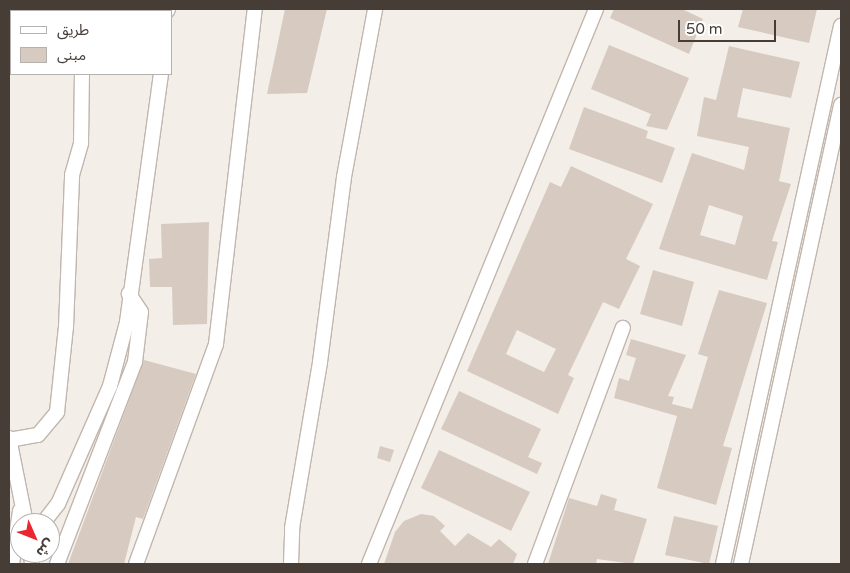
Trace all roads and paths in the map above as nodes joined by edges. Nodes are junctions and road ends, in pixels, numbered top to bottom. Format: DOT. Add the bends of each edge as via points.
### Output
graph roads {
  1 [pos="255,9"];
  2 [pos="375,9"];
  3 [pos="596,9"];
  4 [pos="841,26"];
  5 [pos="82,75"];
  6 [pos="161,75"];
  7 [pos="841,105"];
  8 [pos="129,294"];
  9 [pos="623,328"];
  10 [pos="9,439"];
  11 [pos="21,505"];
  12 [pos="23,513"];
  13 [pos="51,513"];
  14 [pos="12,564"];
  15 [pos="57,564"];
  16 [pos="136,564"];
  17 [pos="291,564"];
  18 [pos="368,564"];
  19 [pos="535,564"];
  20 [pos="723,564"];
  21 [pos="741,564"];
  1 -- 16 [label="street" via="216,344"];
  2 -- 17 [label="street" via="345,168 320,362 292,528"];
  3 -- 18 [label="street"];
  4 -- 20 [label="street"];
  5 -- 10 [label="street" via="81,143 72,175 66,327 57,412 38,435"];
  6 -- 8 [label="street"];
  7 -- 21 [label="street"];
  8 -- 13 [label="street" via="110,386 58,504"];
  8 -- 15 [label="street" via="141,312 135,362"];
  9 -- 19 [label="street"];
  10 -- 11 [label="street"];
  11 -- 12 [label="street"];
  11 -- 14 [label="street"];
}
